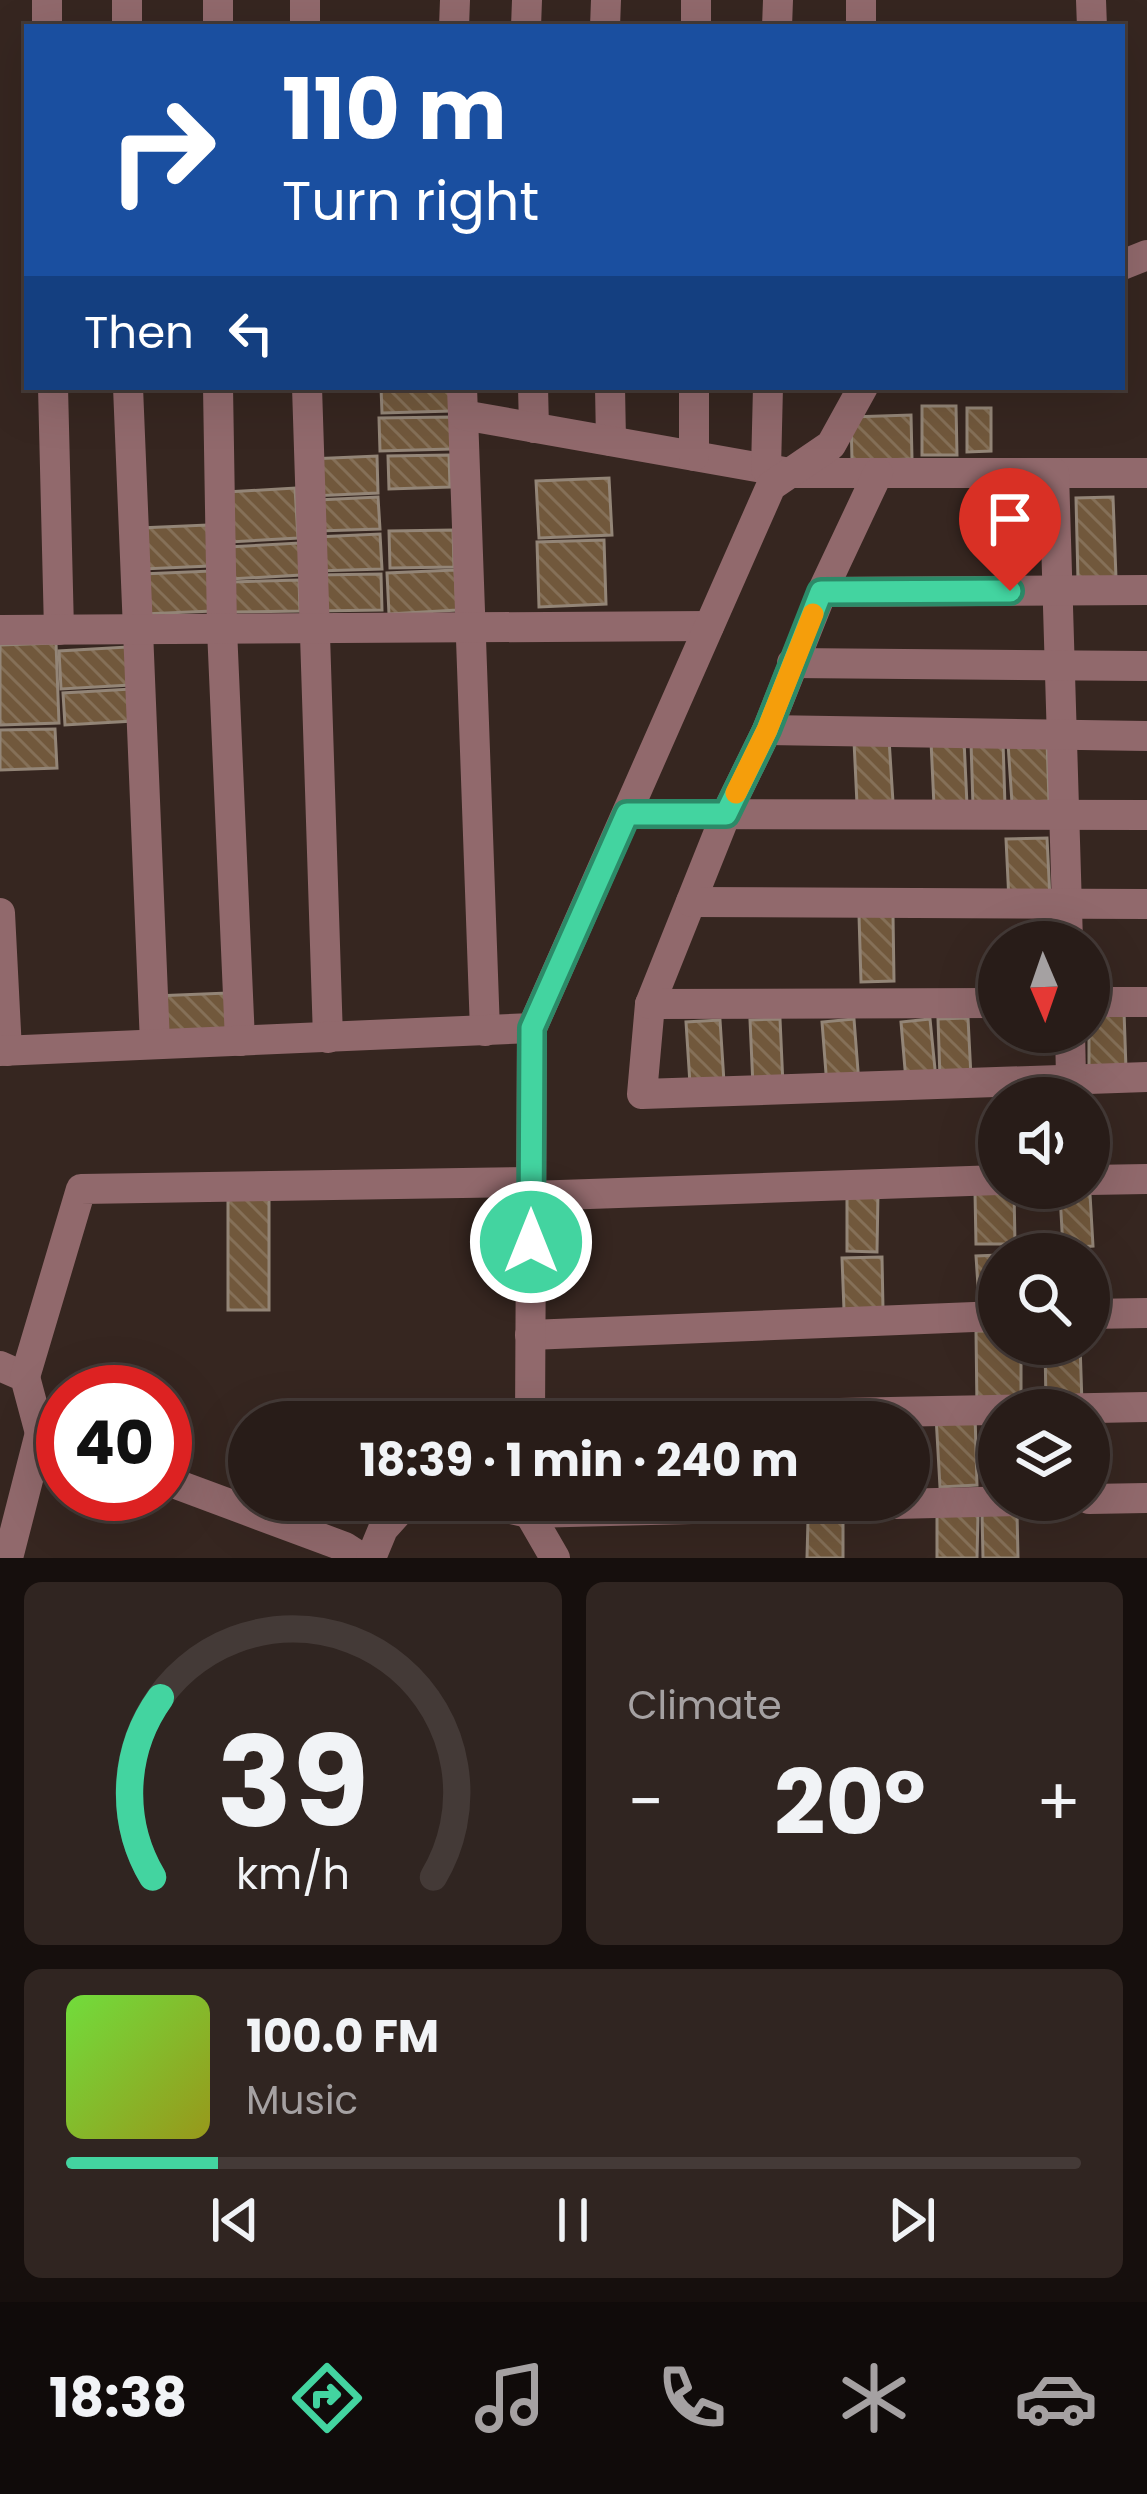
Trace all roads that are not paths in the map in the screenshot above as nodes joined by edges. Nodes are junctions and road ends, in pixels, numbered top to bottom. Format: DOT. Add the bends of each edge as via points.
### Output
graph roads {
  1 [pos="53,390"];
  2 [pos="128,390"];
  3 [pos="218,390"];
  4 [pos="308,390"];
  5 [pos="533,390"];
  6 [pos="610,390"];
  7 [pos="694,390"];
  8 [pos="768,390"];
  9 [pos="861,390"];
  10 [pos="462,401"];
  11 [pos="534,428"];
  12 [pos="611,441"];
  13 [pos="694,456"];
  14 [pos="778,471"];
  15 [pos="1147,472"];
  16 [pos="878,473"];
  17 [pos="1054,473"];
  18 [pos="1147,590"];
  19 [pos="1058,591"];
  20 [pos="821,592"];
  21 [pos="709,626"];
  22 [pos="314,628"];
  23 [pos="471,628"];
  24 [pos="138,629"];
  25 [pos="222,629"];
  26 [pos="0,630"];
  27 [pos="59,630"];
  28 [pos="792,663"];
  29 [pos="1060,666"];
  30 [pos="1147,666"];
  31 [pos="767,730"];
  32 [pos="1062,736"];
  33 [pos="1147,736"];
  34 [pos="627,814"];
  35 [pos="726,814"];
  36 [pos="1147,814"];
  37 [pos="1064,815"];
  38 [pos="691,902"];
  39 [pos="1067,904"];
  40 [pos="1147,904"];
  41 [pos="0,913"];
  42 [pos="1067,921"];
  43 [pos="1110,1002"];
  44 [pos="978,1003"];
  45 [pos="1147,1003"];
  46 [pos="650,1004"];
  47 [pos="532,1028"];
  48 [pos="485,1030"];
  49 [pos="328,1037"];
  50 [pos="240,1041"];
  51 [pos="155,1045"];
  52 [pos="3,1051"];
  53 [pos="1070,1053"];
  54 [pos="1071,1077"];
  55 [pos="1110,1077"];
  56 [pos="1147,1077"];
  57 [pos="978,1081"];
  58 [pos="1147,1179"];
  59 [pos="978,1180"];
  60 [pos="1110,1180"];
  61 [pos="531,1189"];
  62 [pos="1147,1312"];
  63 [pos="1110,1313"];
  64 [pos="978,1317"];
  65 [pos="530,1336"];
  66 [pos="13,1371"];
  67 [pos="530,1401"];
  68 [pos="1147,1407"];
  69 [pos="36,1411"];
  70 [pos="930,1412"];
  71 [pos="36,1482"];
  72 [pos="192,1490"];
  73 [pos="1147,1498"];
  74 [pos="1110,1499"];
  75 [pos="930,1501"];
  76 [pos="978,1501"];
  77 [pos="390,1521"];
  78 [pos="536,1521"];
  79 [pos="8,1558"];
  80 [pos="362,1558"];
  81 [pos="371,1558"];
  82 [pos="555,1558"];
  1 -- 27 [label="street"];
  2 -- 24 [label="street"];
  3 -- 25 [label="street"];
  4 -- 22 [label="street"];
  5 -- 11 [label="street"];
  6 -- 12 [label="street"];
  7 -- 13 [label="street"];
  8 -- 14 [label="street"];
  9 -- 14 [label="street" via="831,445"];
  10 -- 11 [label="street"];
  10 -- 23 [label="street"];
  11 -- 12 [label="street"];
  12 -- 13 [label="street"];
  13 -- 14 [label="street"];
  14 -- 16 [label="street"];
  14 -- 21 [label="street"];
  15 -- 17 [label="street"];
  16 -- 17 [label="street"];
  16 -- 20 [label="street"];
  17 -- 19 [label="street"];
  18 -- 19 [label="street"];
  19 -- 20 [label="street"];
  19 -- 29 [label="street"];
  20 -- 28 [label="street"];
  21 -- 23 [label="street"];
  21 -- 34 [label="street"];
  22 -- 23 [label="street"];
  22 -- 25 [label="street"];
  22 -- 49 [label="street"];
  23 -- 48 [label="street"];
  24 -- 25 [label="street"];
  24 -- 27 [label="street"];
  24 -- 51 [label="street"];
  25 -- 50 [label="street"];
  26 -- 27 [label="street"];
  28 -- 29 [label="street"];
  28 -- 31 [label="street"];
  29 -- 30 [label="street"];
  29 -- 32 [label="street"];
  31 -- 32 [label="street"];
  31 -- 35 [label="street"];
  32 -- 33 [label="street"];
  32 -- 37 [label="street"];
  34 -- 35 [label="street"];
  34 -- 47 [label="street"];
  35 -- 37 [label="street"];
  35 -- 38 [label="street"];
  36 -- 37 [label="street"];
  37 -- 39 [label="street"];
  38 -- 39 [label="street"];
  38 -- 46 [label="street"];
  39 -- 40 [label="street"];
  39 -- 42 [label="street"];
  41 -- 52 [label="street"];
  43 -- 45 [label="street"];
  44 -- 46 [label="street"];
  46 -- 57 [label="street" via="642,1094"];
  47 -- 48 [label="street"];
  47 -- 61 [label="street"];
  48 -- 49 [label="street"];
  49 -- 50 [label="street"];
  50 -- 51 [label="street"];
  51 -- 52 [label="street"];
  53 -- 54 [label="street"];
  55 -- 56 [label="street"];
  58 -- 60 [label="street"];
  59 -- 61 [label="street"];
  61 -- 65 [label="street"];
  61 -- 66 [label="street" via="81,1189"];
  62 -- 63 [label="street"];
  64 -- 65 [label="street"];
  65 -- 67 [label="street"];
  66 -- 69 [label="street"];
  68 -- 70 [label="street"];
  71 -- 79 [label="street"];
  72 -- 80 [label="street"];
  73 -- 74 [label="street"];
  75 -- 76 [label="street"];
  77 -- 81 [label="street"];
  78 -- 82 [label="street"];
}
